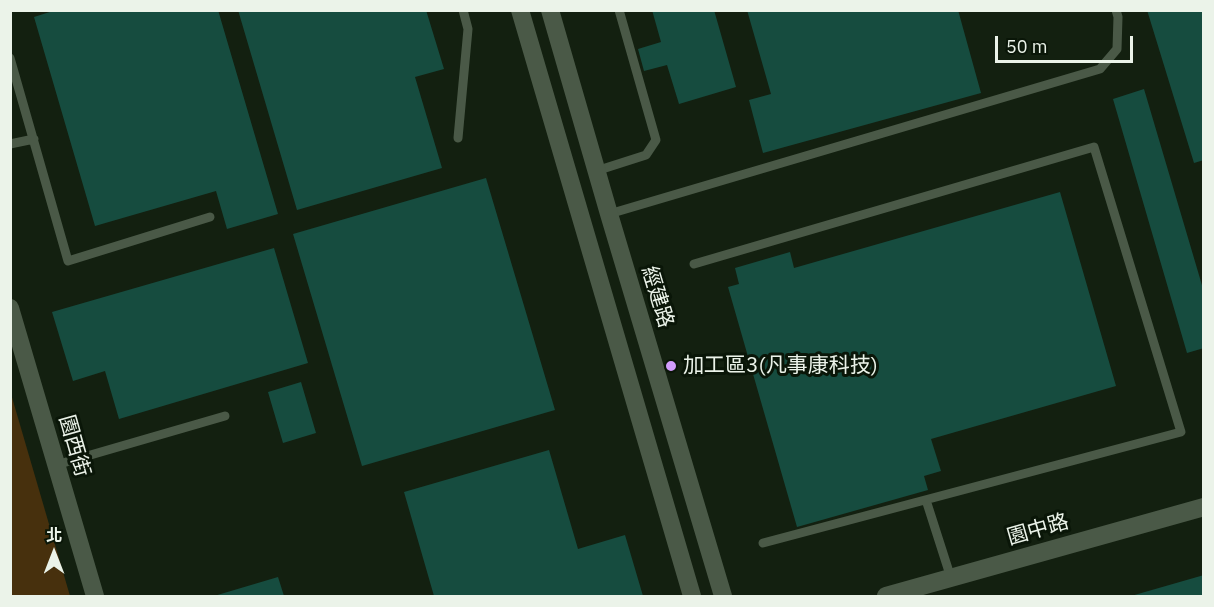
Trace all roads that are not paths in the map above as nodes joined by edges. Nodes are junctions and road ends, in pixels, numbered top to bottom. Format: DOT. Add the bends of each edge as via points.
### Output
graph roads {
  1 [pos="463,10"];
  2 [pos="520,10"];
  3 [pos="550,10"];
  4 [pos="619,10"];
  5 [pos="1116,10"];
  6 [pos="10,58"];
  7 [pos="458,138"];
  8 [pos="34,139"];
  9 [pos="10,144"];
  10 [pos="596,171"];
  11 [pos="609,214"];
  12 [pos="210,217"];
  13 [pos="694,264"];
  14 [pos="10,308"];
  15 [pos="225,416"];
  16 [pos="56,465"];
  17 [pos="926,500"];
  18 [pos="1203,507"];
  19 [pos="763,543"];
  20 [pos="951,578"];
  21 [pos="95,597"];
  22 [pos="692,597"];
  23 [pos="723,597"];
  24 [pos="886,597"];
  1 -- 7 [label="lane" via="468,29"];
  2 -- 22 [label="street"];
  3 -- 10 [label="street, 經建路"];
  4 -- 10 [label="lane" via="656,140 646,155"];
  5 -- 11 [label="lane" via="1117,50 1100,69"];
  6 -- 8 [label="lane"];
  8 -- 9 [label="lane"];
  8 -- 12 [label="lane" via="68,261"];
  10 -- 11 [label="street, 經建路"];
  11 -- 23 [label="street, 經建路"];
  13 -- 17 [label="lane" via="1094,147 1181,432"];
  14 -- 16 [label="street, 園西街"];
  15 -- 16 [label="lane"];
  16 -- 21 [label="street, 園西街"];
  17 -- 19 [label="lane"];
  17 -- 20 [label="lane"];
  18 -- 20 [label="street, 園中路"];
  20 -- 24 [label="street, 園中路"];
}
